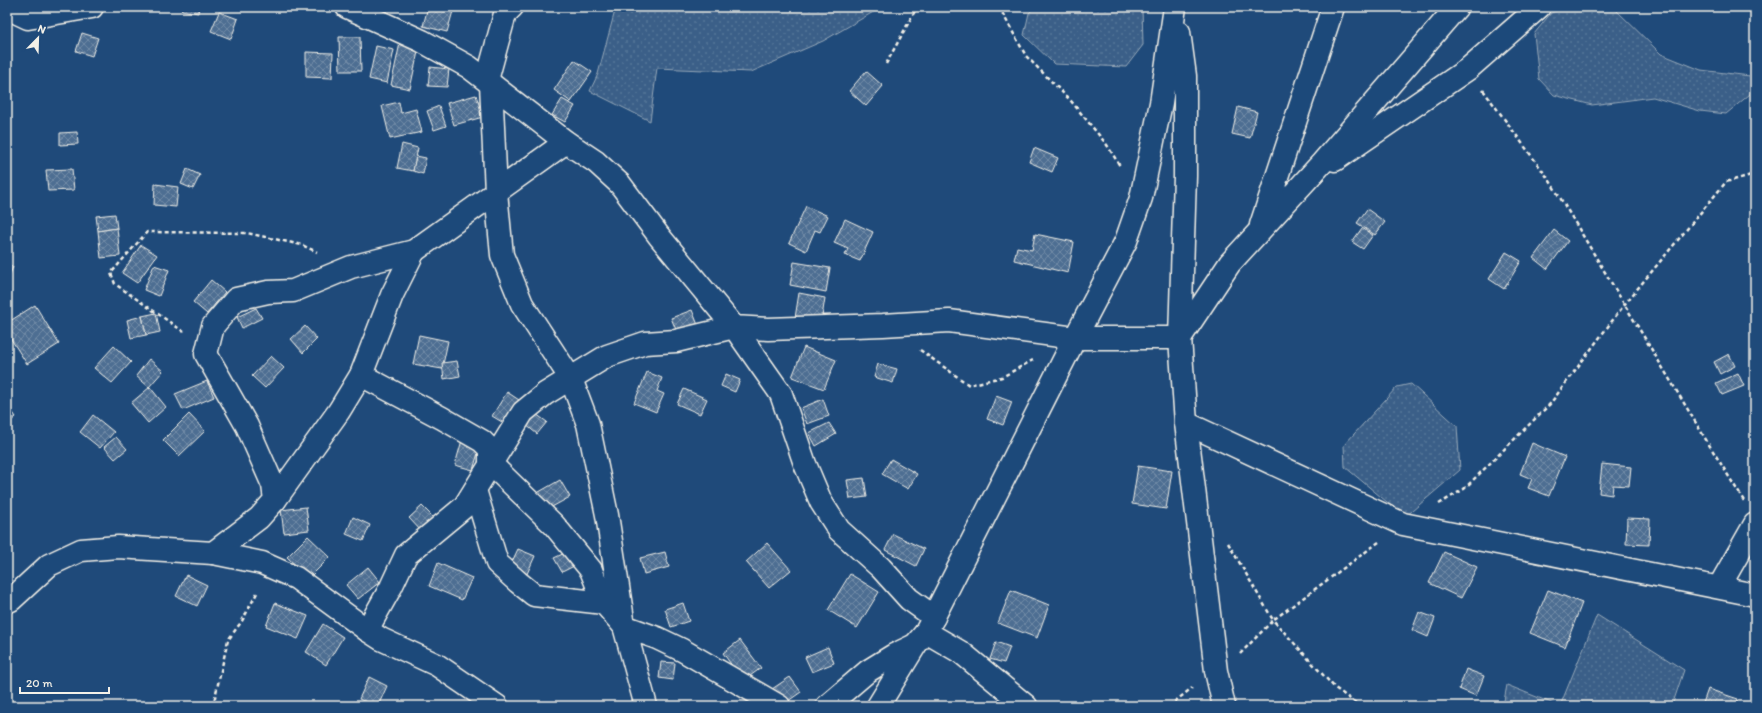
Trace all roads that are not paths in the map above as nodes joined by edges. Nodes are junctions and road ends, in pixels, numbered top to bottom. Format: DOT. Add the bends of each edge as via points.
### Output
graph roads {
  1 [pos="92,7"];
  2 [pos="347,7"];
  3 [pos="512,7"];
  4 [pos="1333,7"];
  5 [pos="1458,7"];
  6 [pos="1539,7"];
  7 [pos="7,8"];
  8 [pos="1175,8"];
  9 [pos="489,82"];
  10 [pos="566,142"];
  11 [pos="1307,179"];
  12 [pos="496,192"];
  13 [pos="1259,232"];
  14 [pos="414,251"];
  15 [pos="734,327"];
  16 [pos="1075,338"];
  17 [pos="1180,338"];
  18 [pos="361,375"];
  19 [pos="571,379"];
  20 [pos="1186,423"];
  21 [pos="490,463"];
  22 [pos="475,490"];
  23 [pos="275,500"];
  24 [pos="1751,515"];
  25 [pos="213,553"];
  26 [pos="1719,587"];
  27 [pos="1755,595"];
  28 [pos="7,601"];
  29 [pos="604,603"];
  30 [pos="624,626"];
  31 [pos="367,630"];
  32 [pos="926,631"];
  33 [pos="497,706"];
  34 [pos="646,706"];
  35 [pos="779,706"];
  36 [pos="827,706"];
  37 [pos="878,706"];
  38 [pos="1026,706"];
  39 [pos="1224,706"];
  1 -- 7 [label="street" via="28,18"];
  2 -- 9 [label="street" via="441,50"];
  3 -- 9 [label="street" via="505,14"];
  4 -- 13 [label="street"];
  5 -- 11 [label="street"];
  6 -- 11 [label="street" via="1468,69"];
  8 -- 16 [label="street" via="1161,103 1141,198 1126,241"];
  8 -- 17 [label="street" via="1185,76"];
  9 -- 10 [label="street"];
  9 -- 12 [label="street"];
  10 -- 12 [label="street"];
  10 -- 15 [label="street" via="596,162 620,184"];
  11 -- 13 [label="street"];
  12 -- 14 [label="street"];
  12 -- 19 [label="street" via="502,255 522,304"];
  13 -- 17 [label="street" via="1230,263"];
  14 -- 18 [label="street" via="392,295"];
  14 -- 23 [label="street" via="351,266 293,291 268,292 236,299 213,326 206,354 247,426 273,485"];
  15 -- 16 [label="street" via="883,325 949,321"];
  15 -- 19 [label="street" via="676,340 645,343 606,356"];
  15 -- 32 [label="street" via="781,394 821,502 839,530 881,568 909,600"];
  16 -- 17 [label="street"];
  16 -- 32 [label="street"];
  17 -- 20 [label="street"];
  18 -- 21 [label="street" via="482,441 490,449"];
  18 -- 23 [label="street" via="339,411"];
  19 -- 21 [label="street" via="545,394 523,412"];
  19 -- 30 [label="street" via="588,424 607,515"];
  20 -- 26 [label="street" via="1403,524"];
  20 -- 39 [label="street" via="1216,671"];
  21 -- 22 [label="street"];
  21 -- 29 [label="street" via="554,526 591,570"];
  22 -- 29 [label="street" via="497,563 518,582 534,595"];
  22 -- 31 [label="street" via="464,507 406,555"];
  23 -- 25 [label="street" via="258,518"];
  24 -- 26 [label="street"];
  25 -- 28 [label="street" via="118,547 81,550 49,565"];
  25 -- 31 [label="street" via="271,567 296,578"];
  26 -- 27 [label="street"];
  29 -- 30 [label="street"];
  30 -- 34 [label="street"];
  30 -- 35 [label="street" via="682,650"];
  31 -- 33 [label="street" via="437,666"];
  32 -- 36 [label="street" via="868,671"];
  32 -- 37 [label="street"];
  32 -- 38 [label="street" via="962,653"];
}
